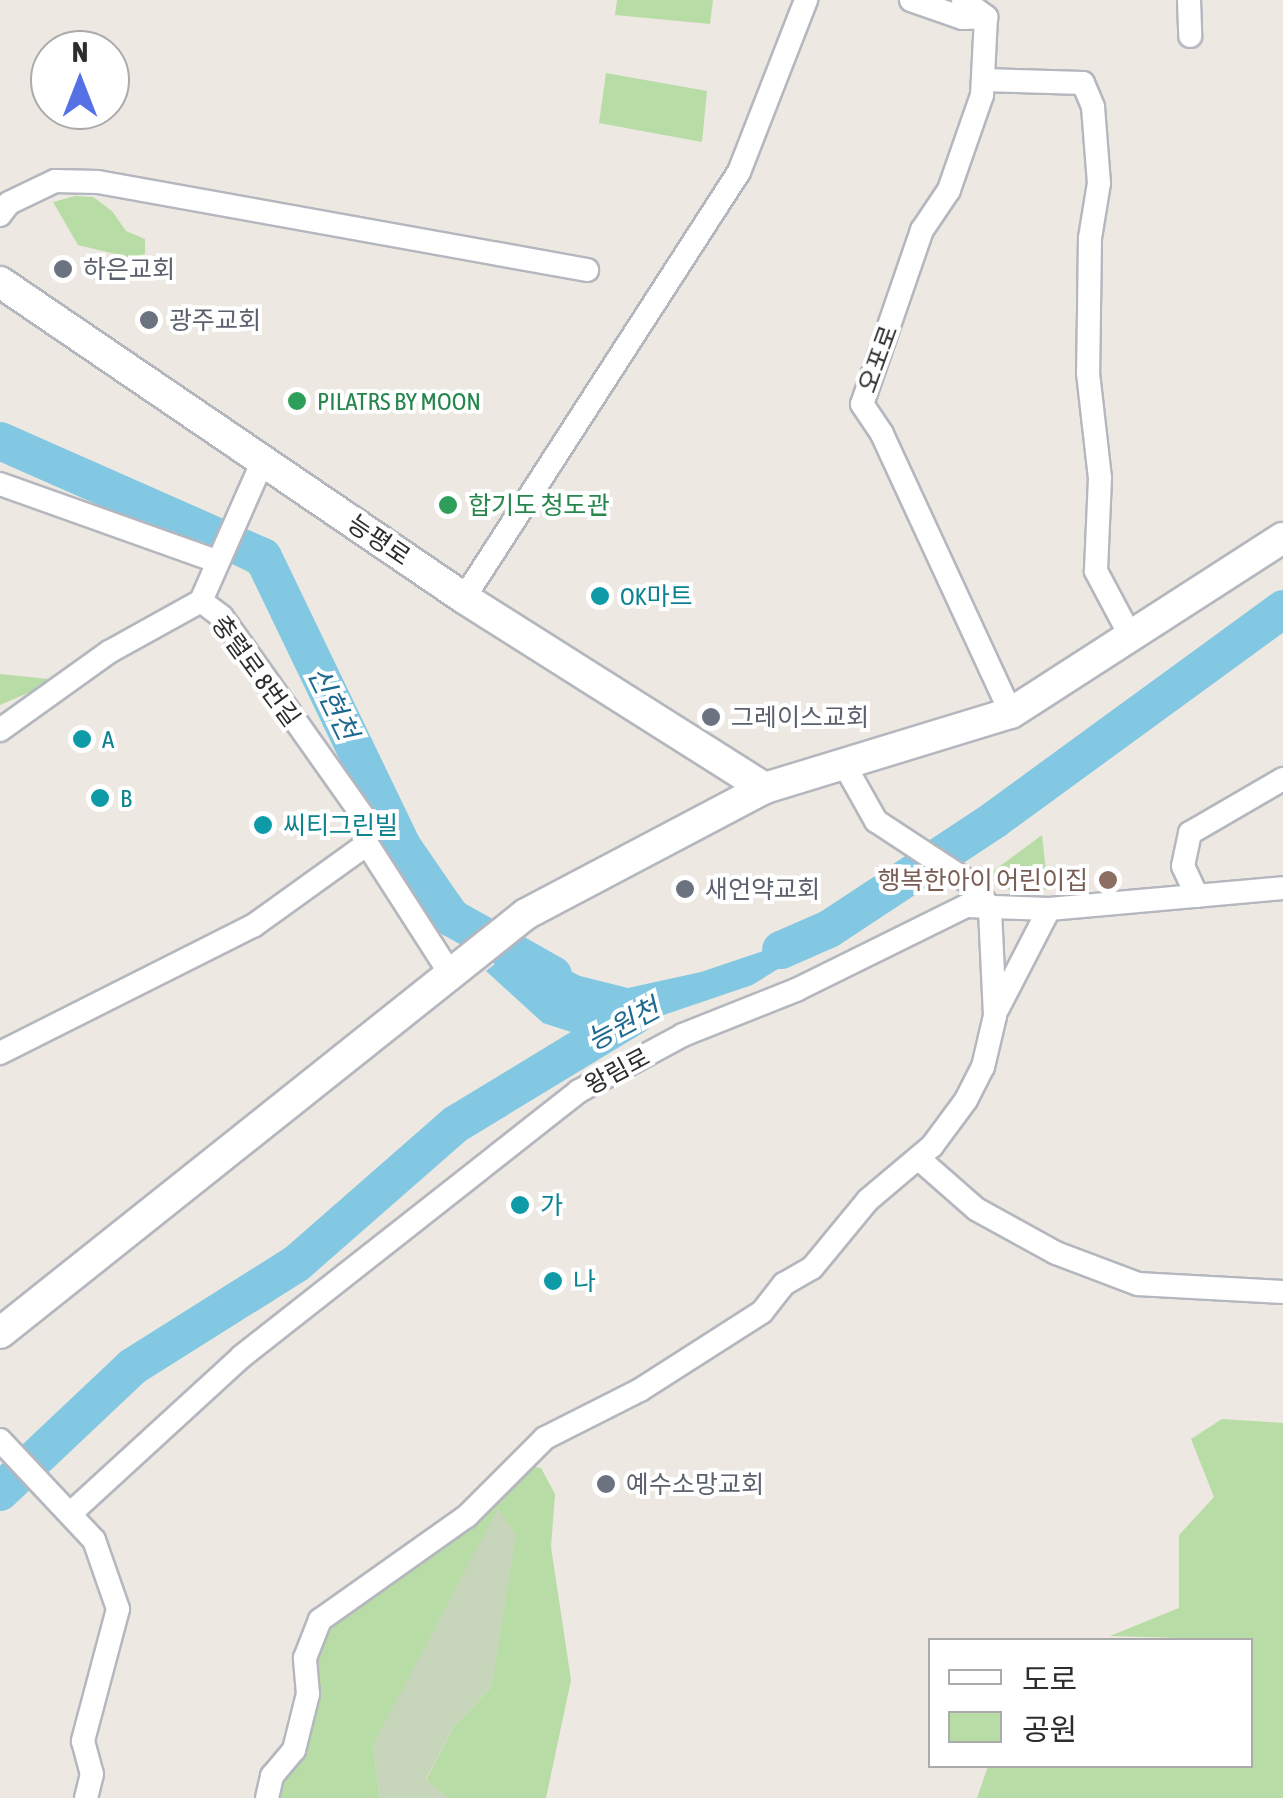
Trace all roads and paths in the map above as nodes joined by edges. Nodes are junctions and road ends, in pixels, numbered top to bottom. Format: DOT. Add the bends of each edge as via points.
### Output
graph roads {
  1 [pos="806,0"];
  2 [pos="911,0"];
  3 [pos="963,0"];
  4 [pos="1188,0"];
  5 [pos="986,17"];
  6 [pos="1190,36"];
  7 [pos="983,80"];
  8 [pos="0,215"];
  9 [pos="587,270"];
  10 [pos="0,282"];
  11 [pos="262,463"];
  12 [pos="0,484"];
  13 [pos="1283,538"];
  14 [pos="218,557"];
  15 [pos="464,598"];
  16 [pos="201,601"];
  17 [pos="1131,637"];
  18 [pos="1011,713"];
  19 [pos="0,730"];
  20 [pos="844,764"];
  21 [pos="1283,780"];
  22 [pos="765,788"];
  23 [pos="367,844"];
  24 [pos="1283,888"];
  25 [pos="1197,896"];
  26 [pos="990,908"];
  27 [pos="1049,909"];
  28 [pos="451,976"];
  29 [pos="994,1016"];
  30 [pos="0,1053"];
  31 [pos="918,1158"];
  32 [pos="1283,1292"];
  33 [pos="0,1334"];
  34 [pos="0,1440"];
  35 [pos="68,1509"];
  36 [pos="86,1798"];
  37 [pos="267,1798"];
  1 -- 15 [label="street" via="739,172"];
  2 -- 5 [label="street" via="962,18"];
  3 -- 5 [label="street"];
  4 -- 6 [label="street"];
  5 -- 7 [label="street, 오포로"];
  7 -- 17 [label="street" via="1083,84 1093,107 1099,183 1090,238 1088,373 1100,478 1096,571"];
  7 -- 18 [label="street, 오포로" via="948,190 922,230 862,404"];
  8 -- 9 [label="street" via="9,203 55,180 98,182"];
  10 -- 11 [label="main road, 능평로"];
  11 -- 14 [label="street"];
  11 -- 15 [label="main road, 능평로"];
  12 -- 14 [label="street"];
  13 -- 17 [label="main road"];
  14 -- 16 [label="street"];
  15 -- 22 [label="main road, 능평로"];
  16 -- 19 [label="street, 충렬로 8번길" via="109,652"];
  16 -- 23 [label="street, 충렬로 8번길" via="222,617 365,820"];
  17 -- 18 [label="main road"];
  18 -- 20 [label="main road"];
  20 -- 22 [label="main road"];
  20 -- 26 [label="street" via="882,825 972,884"];
  21 -- 25 [label="street" via="1190,833 1183,866"];
  22 -- 28 [label="main road" via="526,914"];
  23 -- 28 [label="street, 충렬로 8번길"];
  23 -- 30 [label="street" via="253,926"];
  24 -- 25 [label="street, 왕림로"];
  25 -- 27 [label="street, 왕림로"];
  26 -- 27 [label="street, 왕림로"];
  26 -- 29 [label="street"];
  26 -- 35 [label="street, 왕림로" via="966,906 796,990 684,1035 579,1091 241,1357"];
  27 -- 29 [label="street"];
  28 -- 33 [label="main road"];
  29 -- 31 [label="street" via="984,1067"];
  31 -- 32 [label="street" via="976,1209 1056,1253 1138,1284"];
  31 -- 37 [label="street" via="868,1200 812,1268 784,1284 762,1312 640,1390 545,1438 467,1516 345,1596 320,1620 304,1658 308,1694 294,1750 272,1776"];
  34 -- 35 [label="street"];
  35 -- 36 [label="street" via="94,1540 118,1608 83,1742 92,1774"];
}
